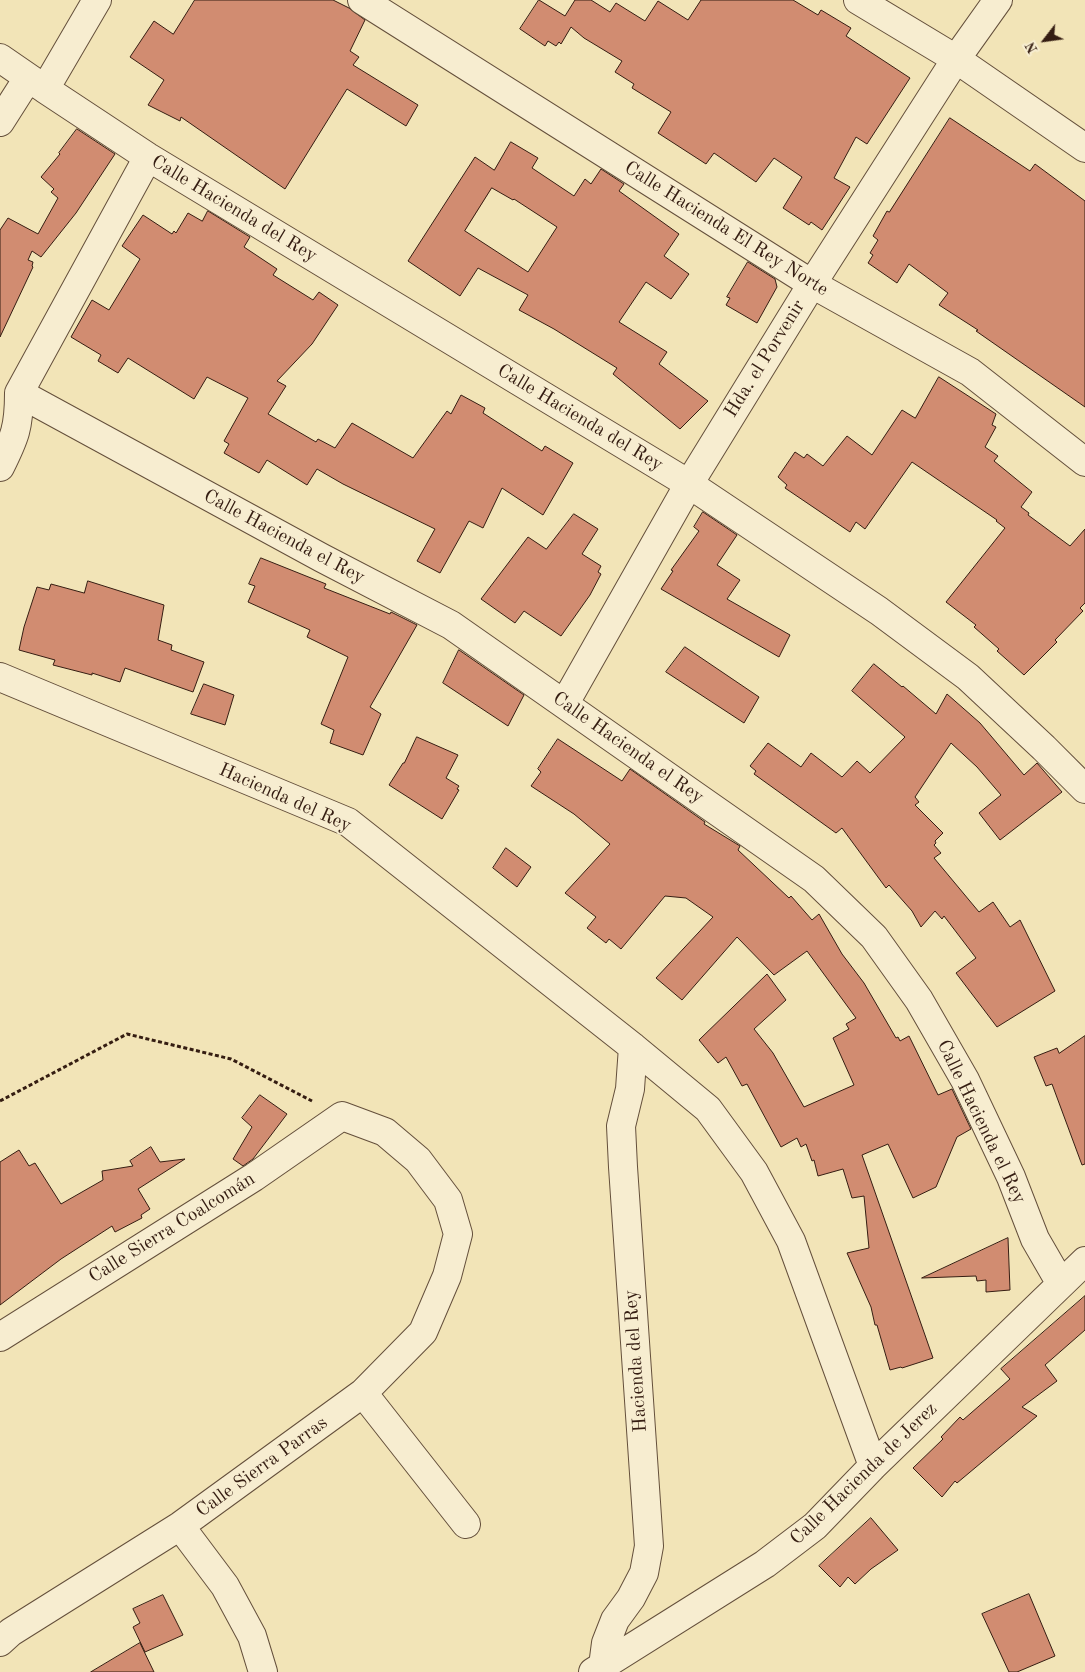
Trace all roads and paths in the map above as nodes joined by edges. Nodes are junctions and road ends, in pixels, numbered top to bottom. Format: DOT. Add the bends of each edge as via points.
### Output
graph roads {
  1 [pos="97,0"];
  2 [pos="362,0"];
  3 [pos="858,0"];
  4 [pos="998,0"];
  5 [pos="0,58"];
  6 [pos="956,59"];
  7 [pos="36,84"];
  8 [pos="0,122"];
  9 [pos="1085,148"];
  10 [pos="148,157"];
  11 [pos="812,284"];
  12 [pos="19,393"];
  13 [pos="1085,462"];
  14 [pos="0,467"];
  15 [pos="688,484"];
  16 [pos="0,677"];
  17 [pos="565,703"];
  18 [pos="1085,790"];
  19 [pos="633,1047"];
  20 [pos="0,1101"];
  21 [pos="342,1116"];
  22 [pos="1085,1261"];
  23 [pos="1061,1284"];
  24 [pos="0,1337"];
  25 [pos="364,1393"];
  26 [pos="873,1466"];
  27 [pos="466,1524"];
  28 [pos="180,1526"];
  29 [pos="0,1642"];
  30 [pos="598,1669"];
  31 [pos="263,1672"];
  1 -- 7 [label="street"];
  2 -- 11 [label="street, Calle Hacienda El Rey Norte"];
  3 -- 6 [label="street"];
  4 -- 6 [label="street, Hda. el Porvenir"];
  5 -- 7 [label="street, Calle Hacienda del Rey"];
  6 -- 9 [label="street"];
  6 -- 11 [label="street, Hda. el Porvenir"];
  7 -- 8 [label="street"];
  7 -- 10 [label="street, Calle Hacienda del Rey"];
  10 -- 12 [label="street"];
  10 -- 15 [label="street, Calle Hacienda del Rey"];
  11 -- 13 [label="street, Calle Hacienda El Rey Norte" via="970,372"];
  11 -- 15 [label="street, Hda. el Porvenir"];
  12 -- 14 [label="street" via="19,418 14,441"];
  12 -- 17 [label="street, Calle Hacienda el Rey" via="451,625"];
  15 -- 17 [label="street, Hda. el Porvenir"];
  15 -- 18 [label="street, Calle Hacienda del Rey" via="879,612 968,677"];
  16 -- 19 [label="street, Hacienda del Rey" via="348,822"];
  17 -- 23 [label="street, Calle Hacienda el Rey" via="814,879 874,938 919,1000 965,1080 1011,1177 1035,1239"];
  19 -- 26 [label="street, Hacienda del Rey" via="708,1109 754,1172 791,1242"];
  19 -- 30 [label="street, Hacienda del Rey" via="630,1089 621,1126 648,1546 644,1573 632,1598 615,1620"];
  20 -- 21 [label="path" via="127,1034 231,1059"];
  21 -- 24 [label="street, Calle Sierra Coalcomán" via="254,1177"];
  21 -- 25 [label="street, Calle Sierra Parras" via="385,1132 418,1160 448,1200 458,1234 447,1276 422,1332"];
  22 -- 23 [label="street, Calle Hacienda de Jerez"];
  23 -- 26 [label="street, Calle Hacienda de Jerez"];
  25 -- 27 [label="street"];
  25 -- 28 [label="street, Calle Sierra Parras"];
  26 -- 30 [label="street, Calle Hacienda de Jerez" via="815,1526 765,1564"];
  28 -- 29 [label="street, Calle Sierra Parras"];
  28 -- 31 [label="street" via="225,1586 252,1636"];
}
